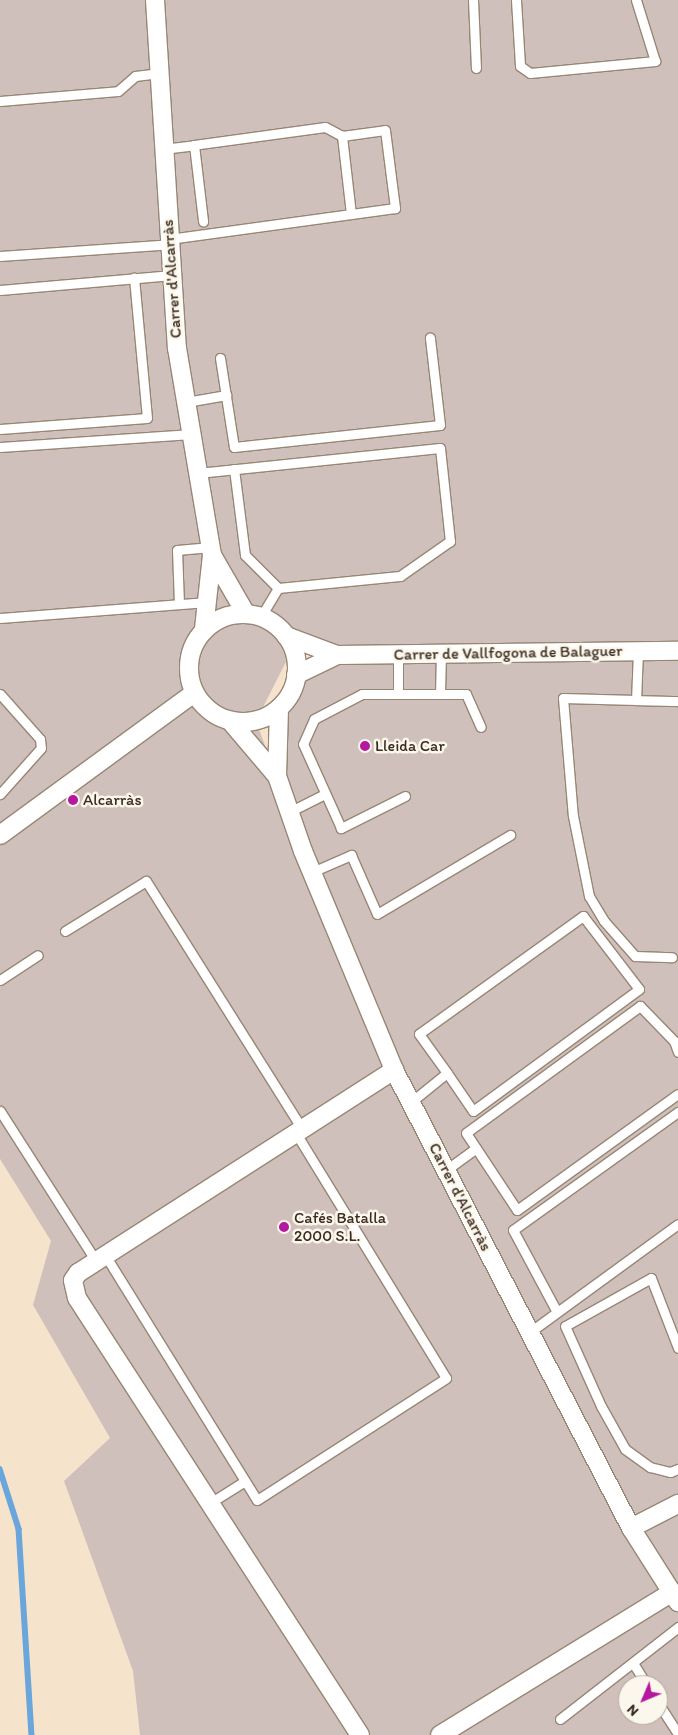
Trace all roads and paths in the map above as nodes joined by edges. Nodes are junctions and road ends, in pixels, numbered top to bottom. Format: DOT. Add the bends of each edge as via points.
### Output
graph roads {
  1 [pos="155,0"];
  2 [pos="473,0"];
  3 [pos="516,0"];
  4 [pos="636,0"];
  5 [pos="476,68"];
  6 [pos="158,73"];
  7 [pos="0,101"];
  8 [pos="342,136"];
  9 [pos="194,145"];
  10 [pos="162,148"];
  11 [pos="351,214"];
  12 [pos="204,221"];
  13 [pos="169,242"];
  14 [pos="0,256"];
  15 [pos="172,275"];
  16 [pos="134,278"];
  17 [pos="0,290"];
  18 [pos="430,338"];
  19 [pos="220,358"];
  20 [pos="226,396"];
  21 [pos="186,402"];
  22 [pos="0,429"];
  23 [pos="192,434"];
  24 [pos="0,447"];
  25 [pos="234,469"];
  26 [pos="198,473"];
  27 [pos="212,551"];
  28 [pos="278,588"];
  29 [pos="207,602"];
  30 [pos="179,604"];
  31 [pos="253,616"];
  32 [pos="0,618"];
  33 [pos="204,629"];
  34 [pos="286,636"];
  35 [pos="638,651"];
  36 [pos="678,651"];
  37 [pos="398,654"];
  38 [pos="441,654"];
  39 [pos="337,655"];
  40 [pos="296,675"];
  41 [pos="194,693"];
  42 [pos="0,694"];
  43 [pos="398,694"];
  44 [pos="440,694"];
  45 [pos="636,700"];
  46 [pos="678,701"];
  47 [pos="279,709"];
  48 [pos="231,722"];
  49 [pos="481,727"];
  50 [pos="277,776"];
  51 [pos="0,794"];
  52 [pos="325,794"];
  53 [pos="405,796"];
  54 [pos="289,812"];
  55 [pos="0,835"];
  56 [pos="510,835"];
  57 [pos="312,872"];
  58 [pos="65,931"];
  59 [pos="38,955"];
  60 [pos="672,957"];
  61 [pos="0,980"];
  62 [pos="678,1052"];
  63 [pos="394,1070"];
  64 [pos="447,1073"];
  65 [pos="678,1094"];
  66 [pos="411,1102"];
  67 [pos="0,1111"];
  68 [pos="678,1112"];
  69 [pos="299,1131"];
  70 [pos="476,1148"];
  71 [pos="446,1170"];
  72 [pos="678,1224"];
  73 [pos="100,1258"];
  74 [pos="557,1312"];
  75 [pos="530,1332"];
  76 [pos="678,1348"];
  77 [pos="678,1468"];
  78 [pos="245,1481"];
  79 [pos="210,1503"];
  80 [pos="678,1504"];
  81 [pos="631,1528"];
  82 [pos="675,1597"];
  83 [pos="678,1626"];
  84 [pos="633,1663"];
  85 [pos="641,1675"];
  86 [pos="668,1718"];
  87 [pos="560,1719"];
  88 [pos="678,1734"];
  89 [pos="360,1735"];
  90 [pos="440,1735"];
  1 -- 6 [label="street, Carrer d'Alcarràs"];
  2 -- 5 [label="lane"];
  3 -- 4 [label="lane" via="520,66 530,73 655,61"];
  6 -- 7 [label="lane" via="135,76 118,92"];
  6 -- 10 [label="street, Carrer d'Alcarràs"];
  8 -- 9 [label="lane" via="325,127"];
  8 -- 11 [label="lane"];
  8 -- 11 [label="lane" via="385,130 395,208"];
  9 -- 10 [label="lane"];
  9 -- 12 [label="lane"];
  10 -- 13 [label="street, Carrer d'Alcarràs"];
  11 -- 13 [label="lane"];
  13 -- 14 [label="lane"];
  13 -- 15 [label="street, Carrer d'Alcarràs"];
  15 -- 16 [label="lane"];
  15 -- 21 [label="street, Carrer d'Alcarràs" via="177,348"];
  16 -- 17 [label="lane"];
  16 -- 22 [label="lane" via="148,418"];
  18 -- 20 [label="lane" via="440,425 234,447"];
  19 -- 20 [label="lane"];
  20 -- 21 [label="lane"];
  21 -- 23 [label="street, Carrer d'Alcarràs"];
  23 -- 24 [label="lane"];
  23 -- 26 [label="street, Carrer d'Alcarràs"];
  25 -- 26 [label="lane"];
  25 -- 28 [label="lane" via="245,556"];
  25 -- 28 [label="lane" via="440,448 450,542 400,576"];
  26 -- 27 [label="street, Carrer d'Alcarràs"];
  27 -- 29 [label="street, Carrer d'Alcarràs"];
  27 -- 30 [label="lane" via="177,550"];
  27 -- 31 [label="street, Carrer d'Alcarràs"];
  28 -- 31 [label="lane"];
  29 -- 30 [label="lane"];
  29 -- 33 [label="street, Carrer d'Alcarràs"];
  30 -- 32 [label="lane"];
  31 -- 33 [label="street" via="224,617"];
  31 -- 34 [label="street" via="268,620"];
  33 -- 41 [label="street" via="190,656 188,671"];
  34 -- 39 [label="street"];
  34 -- 40 [label="street" via="296,661"];
  35 -- 36 [label="street, Carrer de Vallfogona de Balaguer"];
  35 -- 38 [label="street, Carrer de Vallfogona de Balaguer"];
  35 -- 45 [label="lane"];
  37 -- 38 [label="street, Carrer de Vallfogona de Balaguer"];
  37 -- 39 [label="street, Carrer de Vallfogona de Balaguer"];
  37 -- 43 [label="lane"];
  38 -- 44 [label="lane"];
  39 -- 40 [label="street"];
  40 -- 47 [label="street" via="288,698"];
  41 -- 48 [label="street" via="209,711"];
  41 -- 55 [label="street"];
  42 -- 51 [label="lane" via="40,740 41,748"];
  43 -- 44 [label="lane"];
  43 -- 52 [label="lane" via="362,694 314,719 303,744"];
  44 -- 49 [label="lane" via="466,694"];
  45 -- 46 [label="lane"];
  45 -- 60 [label="lane" via="563,698 574,816 589,896 604,921 636,956"];
  47 -- 48 [label="street" via="256,721"];
  47 -- 50 [label="street, Carrer d'Alcarràs"];
  48 -- 50 [label="street, Carrer d'Alcarràs"];
  50 -- 54 [label="street, Carrer d'Alcarràs"];
  52 -- 53 [label="lane" via="341,828"];
  52 -- 54 [label="lane"];
  54 -- 57 [label="street, Carrer d'Alcarràs"];
  56 -- 57 [label="lane" via="377,914 351,855"];
  57 -- 63 [label="street, Carrer d'Alcarràs"];
  58 -- 69 [label="lane" via="146,881"];
  59 -- 61 [label="lane"];
  62 -- 70 [label="lane" via="674,1041 640,1006 466,1134"];
  63 -- 66 [label="street, Carrer d'Alcarràs"];
  63 -- 69 [label="street"];
  64 -- 64 [label="lane" via="473,1111 638,989 583,916 419,1034"];
  64 -- 66 [label="lane"];
  65 -- 70 [label="lane" via="516,1210"];
  66 -- 71 [label="street, Carrer d'Alcarràs"];
  67 -- 73 [label="lane"];
  68 -- 74 [label="lane" via="513,1230"];
  69 -- 73 [label="street"];
  69 -- 78 [label="lane" via="446,1378 257,1500"];
  70 -- 71 [label="lane"];
  71 -- 75 [label="street, Carrer d'Alcarràs"];
  72 -- 74 [label="lane"];
  73 -- 78 [label="lane"];
  73 -- 79 [label="street" via="74,1276 77,1298"];
  74 -- 75 [label="lane"];
  75 -- 81 [label="street, Carrer d'Alcarràs"];
  76 -- 77 [label="lane" via="651,1278 565,1326 601,1406 625,1449 650,1467 670,1472"];
  78 -- 79 [label="lane"];
  79 -- 89 [label="street"];
  80 -- 81 [label="street"];
  81 -- 82 [label="street, Carrer d'Alcarràs"];
  82 -- 90 [label="street"];
  83 -- 84 [label="lane"];
  84 -- 85 [label="lane"];
  84 -- 87 [label="lane"];
  86 -- 88 [label="lane"];
}
